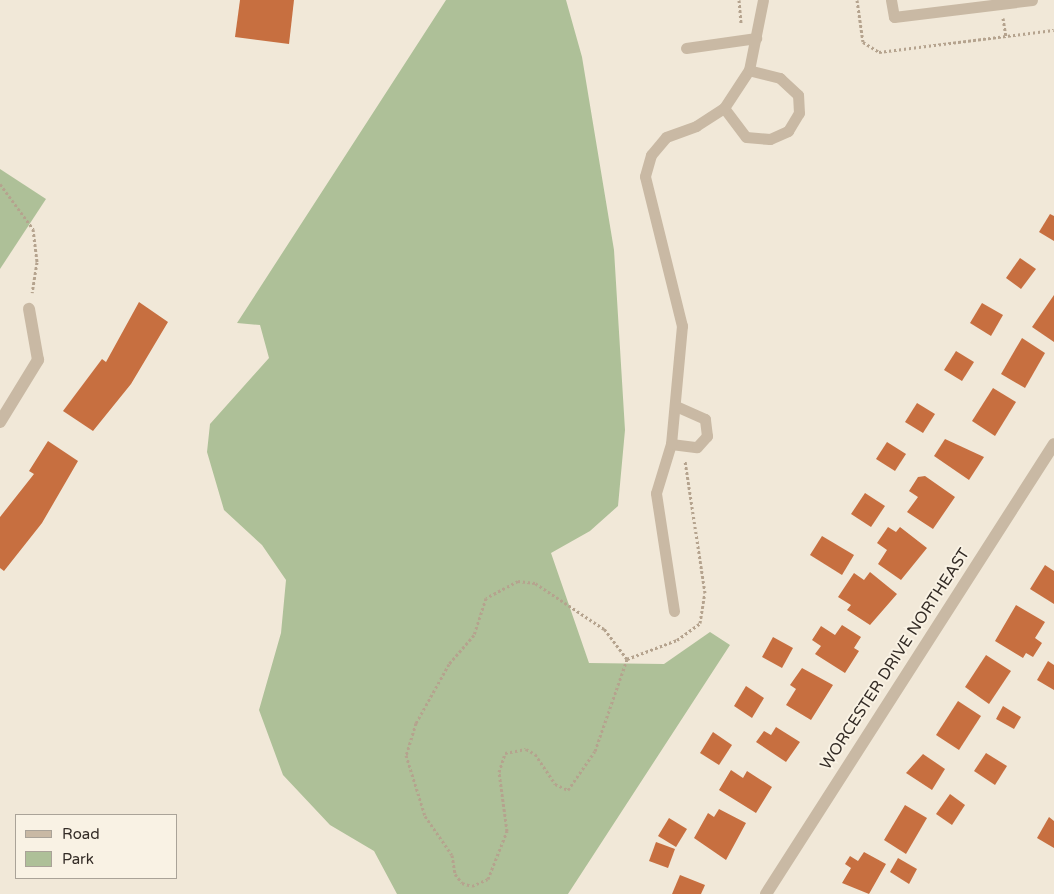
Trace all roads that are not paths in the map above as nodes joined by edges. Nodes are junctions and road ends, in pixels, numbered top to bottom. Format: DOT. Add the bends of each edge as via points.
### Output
graph roads {
  1 [pos="763,0"];
  2 [pos="891,0"];
  3 [pos="1032,0"];
  4 [pos="756,38"];
  5 [pos="686,48"];
  6 [pos="749,70"];
  7 [pos="724,108"];
  8 [pos="29,309"];
  9 [pos="676,406"];
  10 [pos="0,422"];
  11 [pos="1054,444"];
  12 [pos="676,445"];
  13 [pos="674,610"];
  14 [pos="766,894"];
  1 -- 4 [label="lane"];
  2 -- 3 [label="lane" via="894,17"];
  4 -- 5 [label="lane"];
  4 -- 6 [label="lane"];
  6 -- 7 [label="lane"];
  6 -- 7 [label="lane" via="780,78 798,95 799,113 788,131 770,139 746,137"];
  7 -- 9 [label="lane" via="696,126 666,137 651,155 645,176 682,326"];
  8 -- 10 [label="street" via="38,360"];
  9 -- 12 [label="lane"];
  9 -- 12 [label="lane" via="698,412 709,428 697,447"];
  11 -- 14 [label="street, WORCESTER DRIVE NORTHEAST"];
  12 -- 13 [label="lane" via="656,493"];
}
